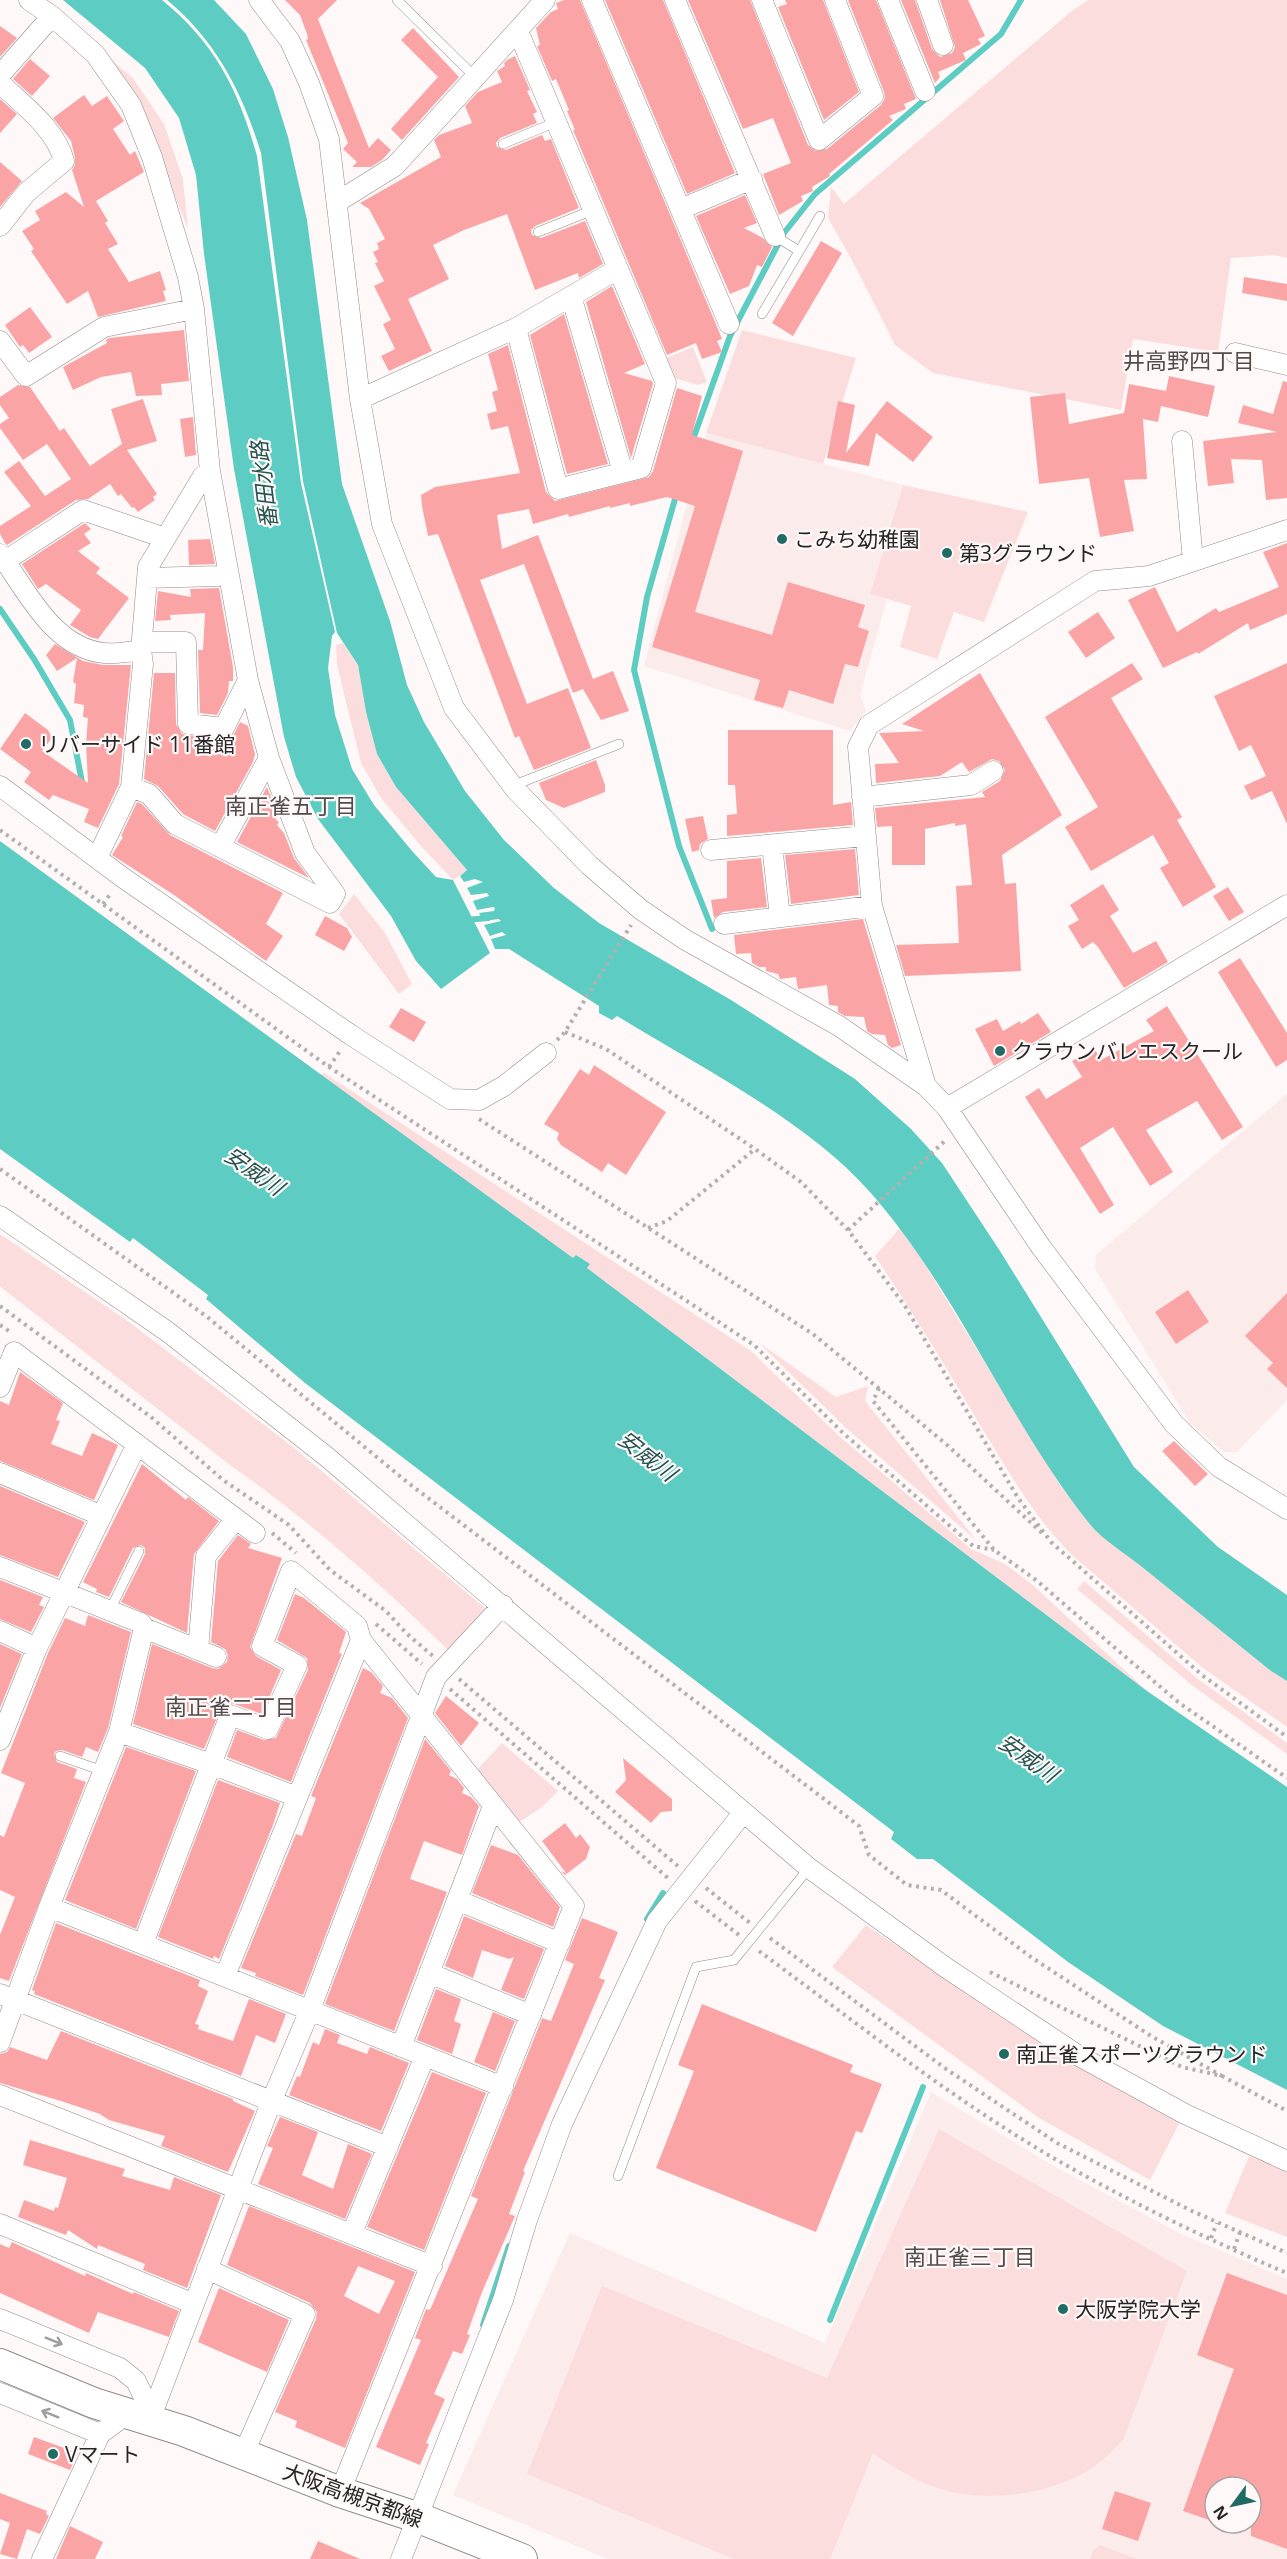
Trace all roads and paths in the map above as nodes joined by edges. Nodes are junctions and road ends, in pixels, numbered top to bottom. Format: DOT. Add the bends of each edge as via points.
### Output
graph roads {
  1 [pos="29,0"];
  2 [pos="259,0"];
  3 [pos="397,0"];
  4 [pos="545,0"];
  5 [pos="592,0"];
  6 [pos="675,0"];
  7 [pos="762,0"];
  8 [pos="835,0"];
  9 [pos="888,0"];
  10 [pos="927,0"];
  11 [pos="52,16"];
  12 [pos="518,31"];
  13 [pos="943,45"];
  14 [pos="0,75"];
  15 [pos="476,78"];
  16 [pos="0,83"];
  17 [pos="925,91"];
  18 [pos="556,122"];
  19 [pos="503,144"];
  20 [pos="752,179"];
  21 [pos="338,202"];
  22 [pos="681,209"];
  23 [pos="593,210"];
  24 [pos="820,216"];
  25 [pos="0,226"];
  26 [pos="538,232"];
  27 [pos="775,236"];
  28 [pos="799,251"];
  29 [pos="618,268"];
  30 [pos="571,296"];
  31 [pos="194,309"];
  32 [pos="762,314"];
  33 [pos="729,324"];
  34 [pos="516,328"];
  35 [pos="0,341"];
  36 [pos="1235,353"];
  37 [pos="1287,365"];
  38 [pos="360,399"];
  39 [pos="1182,441"];
  40 [pos="210,471"];
  41 [pos="623,472"];
  42 [pos="1287,530"];
  43 [pos="165,538"];
  44 [pos="3,558"];
  45 [pos="1193,561"];
  46 [pos="218,576"];
  47 [pos="147,578"];
  48 [pos="142,646"];
  49 [pos="248,680"];
  50 [pos="619,744"];
  51 [pos="269,758"];
  52 [pos="993,771"];
  53 [pos="0,786"];
  54 [pos="512,786"];
  55 [pos="131,787"];
  56 [pos="862,797"];
  57 [pos="0,830"];
  58 [pos="866,836"];
  59 [pos="772,845"];
  60 [pos="220,847"];
  61 [pos="711,850"];
  62 [pos="97,858"];
  63 [pos="1287,905"];
  64 [pos="872,906"];
  65 [pos="640,909"];
  66 [pos="780,917"];
  67 [pos="724,924"];
  68 [pos="546,1053"];
  69 [pos="926,1086"];
  70 [pos="450,1099"];
  71 [pos="946,1108"];
  72 [pos="954,1132"];
  73 [pos="755,1149"];
  74 [pos="0,1169"];
  75 [pos="0,1216"];
  76 [pos="647,1228"];
  77 [pos="848,1230"];
  78 [pos="0,1306"];
  79 [pos="0,1325"];
  80 [pos="18,1337"];
  81 [pos="0,1387"];
  82 [pos="879,1388"];
  83 [pos="136,1444"];
  84 [pos="0,1473"];
  85 [pos="1287,1509"];
  86 [pos="102,1516"];
  87 [pos="236,1519"];
  88 [pos="262,1531"];
  89 [pos="1051,1542"];
  90 [pos="994,1550"];
  91 [pos="139,1551"];
  92 [pos="304,1560"];
  93 [pos="0,1567"];
  94 [pos="64,1592"];
  95 [pos="503,1605"];
  96 [pos="110,1610"];
  97 [pos="375,1622"];
  98 [pos="144,1628"];
  99 [pos="0,1631"];
  100 [pos="360,1640"];
  101 [pos="37,1648"];
  102 [pos="440,1672"];
  103 [pos="421,1713"];
  104 [pos="119,1732"];
  105 [pos="1287,1737"];
  106 [pos="0,1740"];
  107 [pos="60,1756"];
  108 [pos="211,1764"];
  109 [pos="104,1771"];
  110 [pos="1287,1778"];
  111 [pos="297,1797"];
  112 [pos="493,1806"];
  113 [pos="743,1813"];
  114 [pos="809,1868"];
  115 [pos="686,1883"];
  116 [pos="457,1900"];
  117 [pos="49,1907"];
  118 [pos="760,1930"];
  119 [pos="560,1943"];
  120 [pos="749,1943"];
  121 [pos="143,1944"];
  122 [pos="980,1967"];
  123 [pos="429,1973"];
  124 [pos="225,1976"];
  125 [pos="8,1997"];
  126 [pos="310,2010"];
  127 [pos="531,2015"];
  128 [pos="0,2042"];
  129 [pos="401,2047"];
  130 [pos="425,2056"];
  131 [pos="1222,2076"];
  132 [pos="503,2087"];
  133 [pos="0,2095"];
  134 [pos="272,2100"];
  135 [pos="1287,2111"];
  136 [pos="388,2147"];
  137 [pos="1287,2161"];
  138 [pos="618,2176"];
  139 [pos="238,2188"];
  140 [pos="1217,2223"];
  141 [pos="0,2224"];
  142 [pos="1240,2232"];
  143 [pos="352,2233"];
  144 [pos="1211,2238"];
  145 [pos="1234,2248"];
  146 [pos="1287,2253"];
  147 [pos="432,2266"];
  148 [pos="207,2269"];
  149 [pos="1287,2272"];
  150 [pos="194,2304"];
  151 [pos="0,2319"];
  152 [pos="0,2347"];
  153 [pos="0,2364"];
  154 [pos="0,2394"];
  155 [pos="140,2414"];
  156 [pos="100,2434"];
  157 [pos="243,2455"];
  158 [pos="340,2492"];
  159 [pos="419,2518"];
  160 [pos="42,2559"];
  161 [pos="401,2559"];
  162 [pos="522,2559"];
  1 -- 11 [label="street"];
  2 -- 21 [label="street" via="290,41 309,83 329,139"];
  3 -- 15 [label="lane"];
  4 -- 12 [label="street"];
  5 -- 22 [label="street"];
  6 -- 20 [label="street"];
  7 -- 8 [label="street" via="819,141 873,96"];
  9 -- 17 [label="street"];
  10 -- 13 [label="street"];
  11 -- 14 [label="street"];
  11 -- 31 [label="street" via="95,54 131,105 152,157"];
  12 -- 15 [label="street"];
  12 -- 18 [label="street"];
  15 -- 21 [label="street" via="395,166"];
  16 -- 25 [label="street" via="36,117 64,161 26,193"];
  18 -- 19 [label="lane"];
  18 -- 23 [label="street"];
  20 -- 22 [label="street"];
  20 -- 27 [label="street"];
  21 -- 38 [label="street"];
  22 -- 33 [label="street"];
  23 -- 26 [label="lane"];
  23 -- 29 [label="street"];
  24 -- 28 [label="lane"];
  27 -- 28 [label="lane"];
  28 -- 32 [label="lane"];
  29 -- 30 [label="street"];
  29 -- 41 [label="street" via="666,383 641,468"];
  30 -- 34 [label="street"];
  30 -- 41 [label="street"];
  31 -- 35 [label="street" via="104,327 26,376"];
  31 -- 40 [label="street"];
  34 -- 38 [label="street"];
  34 -- 41 [label="street" via="558,489"];
  36 -- 37 [label="street"];
  38 -- 54 [label="street" via="382,524 454,708"];
  39 -- 45 [label="street"];
  40 -- 43 [label="street" via="203,476"];
  40 -- 49 [label="street"];
  42 -- 45 [label="street"];
  43 -- 44 [label="street" via="83,510"];
  43 -- 47 [label="street" via="148,567"];
  44 -- 48 [label="street" via="34,605 68,639 105,653"];
  45 -- 56 [label="street" via="1149,576 1095,581 869,725 858,747"];
  46 -- 47 [label="street"];
  47 -- 48 [label="street"];
  48 -- 49 [label="street" via="186,642 188,723 224,728"];
  48 -- 55 [label="street"];
  49 -- 51 [label="street"];
  50 -- 54 [label="lane"];
  51 -- 60 [label="street"];
  51 -- 60 [label="street" via="305,853 335,894 330,903"];
  52 -- 56 [label="street" via="971,785"];
  53 -- 62 [label="street"];
  54 -- 65 [label="street" via="589,865"];
  55 -- 60 [label="street" via="150,794 175,824"];
  55 -- 62 [label="street"];
  56 -- 58 [label="street"];
  57 -- 90 [label="path" via="329,1067 754,1346 843,1433 973,1546"];
  58 -- 59 [label="street"];
  58 -- 64 [label="street"];
  59 -- 61 [label="street"];
  59 -- 66 [label="street"];
  62 -- 70 [label="street"];
  63 -- 71 [label="street"];
  64 -- 66 [label="street"];
  64 -- 69 [label="street"];
  65 -- 69 [label="street" via="684,939 839,1026"];
  65 -- 73 [label="path" via="565,1032 606,1049"];
  66 -- 67 [label="street"];
  68 -- 70 [label="street" via="479,1100"];
  69 -- 71 [label="street"];
  70 -- 76 [label="path"];
  71 -- 85 [label="street" via="1041,1247 1174,1424 1219,1467"];
  72 -- 77 [label="path"];
  73 -- 76 [label="path" via="667,1221"];
  73 -- 77 [label="path" via="801,1182"];
  74 -- 131 [label="path" via="206,1316 407,1482 859,1826 869,1855 907,1885 941,1890 1031,1957 1151,2036"];
  75 -- 95 [label="street" via="168,1332 327,1457"];
  76 -- 82 [label="path" via="813,1334"];
  77 -- 89 [label="path" via="905,1306 1018,1498"];
  78 -- 102 [label="path" via="152,1416 223,1480 289,1525 330,1570 386,1611"];
  79 -- 80 [label="path"];
  81 -- 83 [label="street" via="14,1352"];
  82 -- 89 [label="path"];
  82 -- 90 [label="path" via="873,1401"];
  83 -- 86 [label="street"];
  83 -- 87 [label="street"];
  84 -- 86 [label="street"];
  86 -- 94 [label="street"];
  87 -- 88 [label="street"];
  87 -- 98 [label="street" via="202,1548 206,1556 207,1654"];
  88 -- 92 [label="path"];
  89 -- 105 [label="path" via="1202,1676"];
  90 -- 110 [label="path" via="1036,1580 1178,1702"];
  91 -- 96 [label="lane"];
  93 -- 94 [label="street"];
  94 -- 96 [label="street"];
  94 -- 101 [label="street"];
  95 -- 102 [label="street"];
  95 -- 113 [label="street"];
  96 -- 98 [label="street" via="141,1623"];
  97 -- 102 [label="path"];
  98 -- 104 [label="street"];
  99 -- 101 [label="street"];
  100 -- 103 [label="street"];
  100 -- 108 [label="street" via="357,1626 291,1571 262,1646 297,1665 268,1730 230,1715"];
  100 -- 111 [label="street"];
  101 -- 106 [label="street"];
  102 -- 103 [label="street"];
  102 -- 115 [label="path"];
  102 -- 115 [label="path"];
  103 -- 112 [label="street"];
  103 -- 126 [label="street"];
  104 -- 108 [label="street"];
  104 -- 109 [label="street"];
  107 -- 109 [label="lane"];
  108 -- 111 [label="street"];
  108 -- 121 [label="street"];
  109 -- 117 [label="street"];
  111 -- 124 [label="street"];
  112 -- 116 [label="street"];
  112 -- 119 [label="street" via="574,1906"];
  113 -- 114 [label="street"];
  113 -- 115 [label="street"];
  114 -- 118 [label="lane"];
  114 -- 137 [label="street" via="945,1967 1079,2056 1185,2114"];
  115 -- 118 [label="path"];
  115 -- 120 [label="path"];
  115 -- 159 [label="street" via="657,1921 562,2124 503,2300"];
  116 -- 119 [label="street"];
  116 -- 123 [label="street"];
  117 -- 121 [label="street"];
  117 -- 125 [label="street"];
  118 -- 120 [label="lane"];
  118 -- 140 [label="path" via="946,2069 1057,2143"];
  119 -- 127 [label="street"];
  120 -- 138 [label="lane" via="734,1960 696,1966"];
  120 -- 144 [label="path" via="937,2082 1050,2156"];
  121 -- 124 [label="street"];
  122 -- 131 [label="path" via="1182,2067"];
  123 -- 127 [label="street"];
  123 -- 129 [label="street"];
  124 -- 126 [label="street"];
  125 -- 128 [label="street"];
  125 -- 134 [label="street"];
  126 -- 129 [label="street"];
  126 -- 134 [label="street"];
  127 -- 132 [label="street"];
  129 -- 130 [label="street"];
  130 -- 132 [label="street"];
  130 -- 136 [label="street"];
  131 -- 135 [label="path"];
  132 -- 147 [label="street"];
  133 -- 139 [label="street"];
  134 -- 136 [label="street"];
  134 -- 139 [label="street"];
  136 -- 143 [label="street"];
  139 -- 143 [label="street"];
  139 -- 148 [label="street"];
  140 -- 142 [label="path"];
  140 -- 144 [label="path"];
  141 -- 150 [label="street"];
  142 -- 145 [label="path"];
  142 -- 146 [label="path"];
  143 -- 147 [label="street"];
  144 -- 145 [label="path"];
  145 -- 149 [label="path"];
  147 -- 158 [label="street"];
  148 -- 150 [label="street"];
  148 -- 157 [label="street" via="305,2314"];
  150 -- 155 [label="street"];
  151 -- 155 [label="street, one-way" via="120,2368 136,2381"];
  152 -- 155 [label="main road, 大阪高槻京都線" via="100,2388"];
  153 -- 155 [label="main road, 大阪高槻京都線" via="94,2403"];
  156 -- 154 [label="street, one-way"];
  155 -- 156 [label="street"];
  155 -- 157 [label="main road, 大阪高槻京都線"];
  156 -- 160 [label="street"];
  157 -- 158 [label="main road, 大阪高槻京都線"];
  158 -- 159 [label="main road, 大阪高槻京都線"];
  159 -- 161 [label="street"];
  159 -- 162 [label="main road, 大阪高槻京都線"];
}
